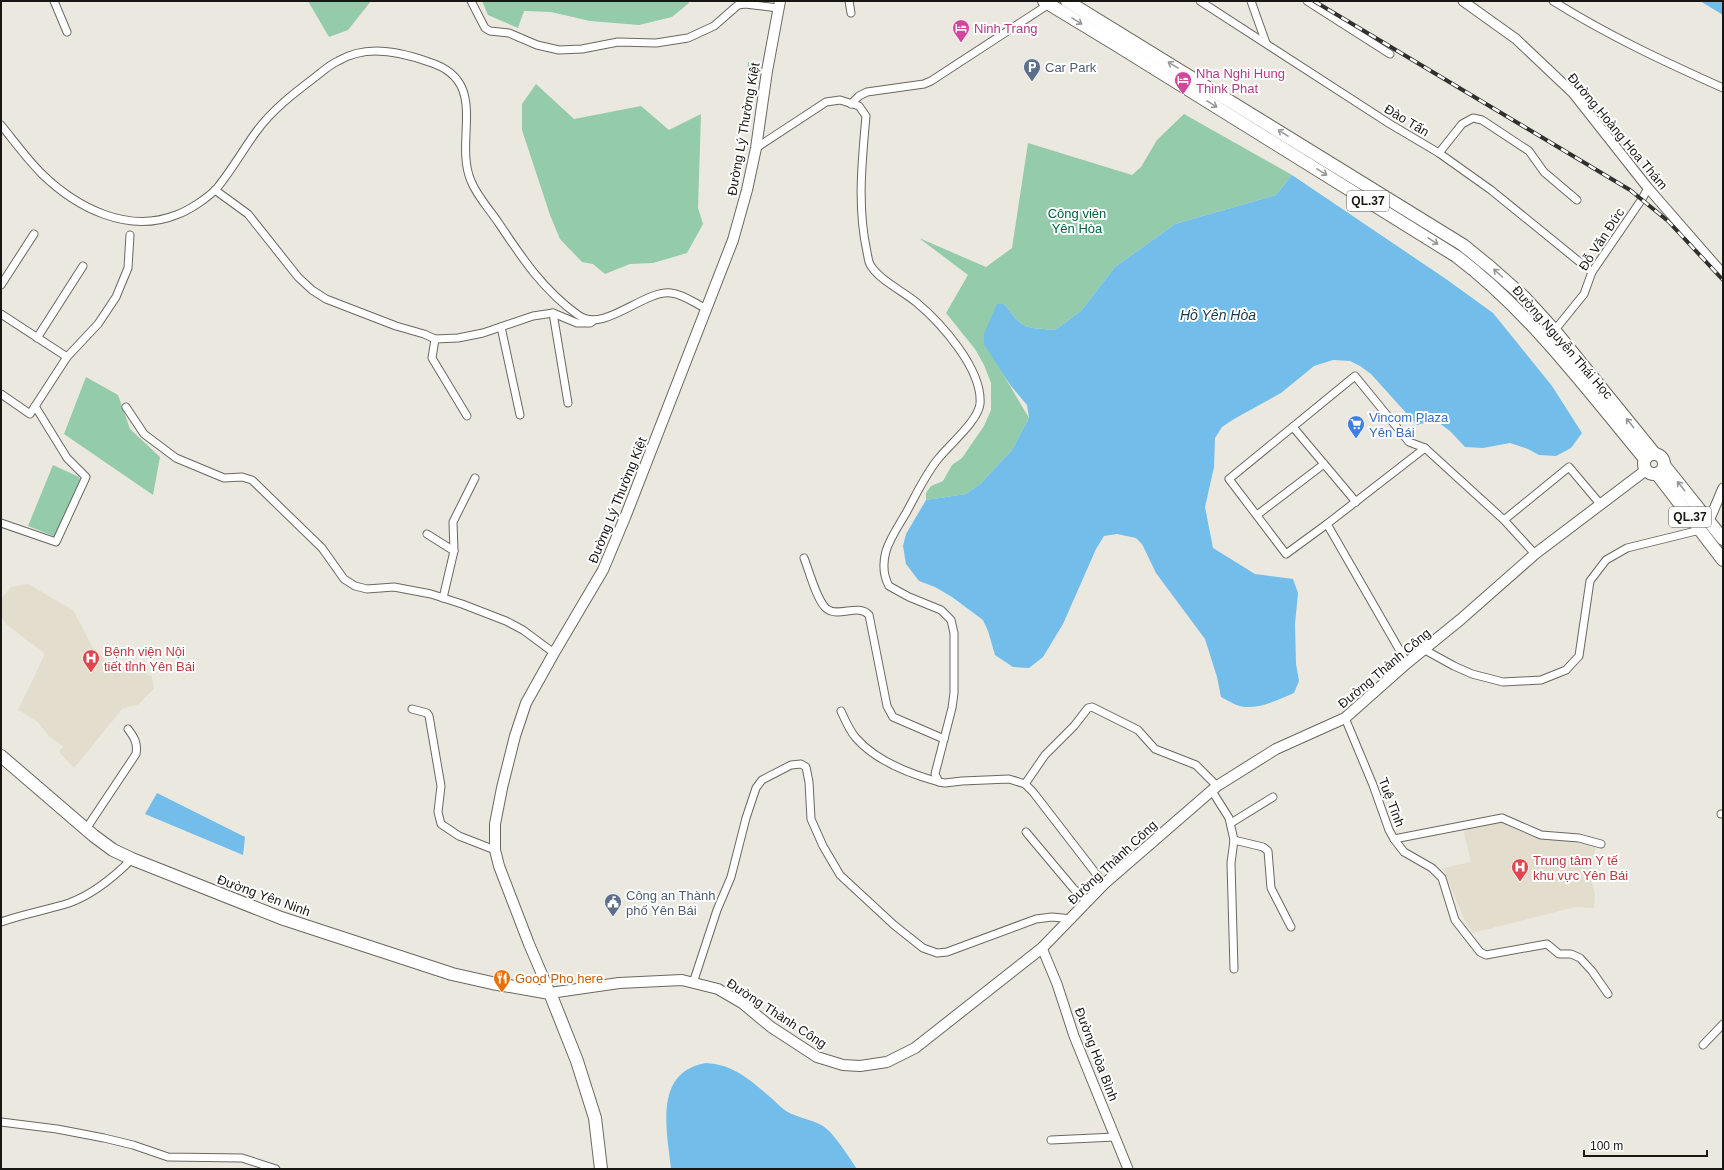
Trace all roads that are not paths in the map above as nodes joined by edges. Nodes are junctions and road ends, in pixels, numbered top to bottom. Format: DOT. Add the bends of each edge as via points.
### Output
graph roads {
  1 [pos="54,1"];
  2 [pos="470,1"];
  3 [pos="849,1"];
  4 [pos="1067,1"];
  5 [pos="1200,1"];
  6 [pos="1251,1"];
  7 [pos="1307,1"];
  8 [pos="1463,1"];
  9 [pos="1553,1"];
  10 [pos="1046,2"];
  11 [pos="779,4"];
  12 [pos="851,13"];
  13 [pos="67,32"];
  14 [pos="1266,43"];
  15 [pos="1390,54"];
  16 [pos="1723,88"];
  17 [pos="851,104"];
  18 [pos="1,124"];
  19 [pos="756,148"];
  20 [pos="1439,153"];
  21 [pos="1648,188"];
  22 [pos="215,190"];
  23 [pos="1577,200"];
  24 [pos="34,234"];
  25 [pos="130,235"];
  26 [pos="83,266"];
  27 [pos="1592,272"];
  28 [pos="1723,274"];
  29 [pos="1,286"];
  30 [pos="707,309"];
  31 [pos="553,313"];
  32 [pos="1,314"];
  33 [pos="595,320"];
  34 [pos="500,327"];
  35 [pos="1555,331"];
  36 [pos="37,338"];
  37 [pos="435,339"];
  38 [pos="1546,341"];
  39 [pos="67,357"];
  40 [pos="1,394"];
  41 [pos="568,403"];
  42 [pos="35,406"];
  43 [pos="126,407"];
  44 [pos="520,415"];
  45 [pos="467,416"];
  46 [pos="1293,427"];
  47 [pos="1426,448"];
  48 [pos="1324,464"];
  49 [pos="1653,464"];
  50 [pos="475,478"];
  51 [pos="1723,488"];
  52 [pos="1356,502"];
  53 [pos="1601,505"];
  54 [pos="1257,515"];
  55 [pos="1504,520"];
  56 [pos="1709,521"];
  57 [pos="1,523"];
  58 [pos="1327,524"];
  59 [pos="1700,530"];
  60 [pos="427,534"];
  61 [pos="1723,539"];
  62 [pos="454,551"];
  63 [pos="1535,554"];
  64 [pos="804,558"];
  65 [pos="1723,560"];
  66 [pos="443,598"];
  67 [pos="1425,650"];
  68 [pos="554,653"];
  69 [pos="1407,663"];
  70 [pos="412,709"];
  71 [pos="841,711"];
  72 [pos="1345,718"];
  73 [pos="128,729"];
  74 [pos="944,739"];
  75 [pos="1,756"];
  76 [pos="939,782"];
  77 [pos="1025,784"];
  78 [pos="1215,789"];
  79 [pos="1273,797"];
  80 [pos="1231,823"];
  81 [pos="86,830"];
  82 [pos="1026,832"];
  83 [pos="1394,839"];
  84 [pos="1234,840"];
  85 [pos="1601,844"];
  86 [pos="495,850"];
  87 [pos="132,859"];
  88 [pos="1104,884"];
  89 [pos="1087,902"];
  90 [pos="1072,919"];
  91 [pos="1,922"];
  92 [pos="1291,927"];
  93 [pos="1042,948"];
  94 [pos="1234,969"];
  95 [pos="693,983"];
  96 [pos="550,993"];
  97 [pos="1608,994"];
  98 [pos="1723,1024"];
  99 [pos="1703,1044"];
  100 [pos="1,1122"];
  101 [pos="1115,1137"];
  102 [pos="1051,1140"];
  103 [pos="276,1169"];
  104 [pos="601,1169"];
  105 [pos="1128,1169"];
  1 -- 13 [label="street"];
  2 -- 11 [label="street" via="485,28 490,31 509,33 537,45 559,50 582,49 618,42 656,43 688,38 714,26 738,5"];
  3 -- 12 [label="street"];
  35 -- 4 [label="main road, Đường Nguyễn Thái Học / QL.37, one-way" via="1524,297 1463,245"];
  5 -- 14 [label="street, Đào Tấn"];
  6 -- 14 [label="street"];
  7 -- 15 [label="street"];
  8 -- 21 [label="street, Đường Hoàng Hoa Thám" via="1516,39 1573,93"];
  9 -- 16 [label="street" via="1598,28"];
  10 -- 17 [label="street" via="931,82 867,92"];
  10 -- 38 [label="main road, Đường Nguyễn Thái Học / QL.37, one-way" via="1456,256 1509,301"];
  11 -- 19 [label="main road, Đường Lý Thường Kiệt"];
  14 -- 20 [label="street, Đào Tấn"];
  17 -- 19 [label="street" via="840,100 826,102"];
  17 -- 74 [label="street" via="859,106 866,116 861,188 864,237 870,265 916,302 947,332 969,364 979,389 980,404 976,413 938,459 926,478 891,539 884,562 884,572 889,586 941,610 951,620 954,633 954,692"];
  18 -- 22 [label="street" via="32,163 59,188 89,208 116,219 141,223 169,218 190,208"];
  19 -- 30 [label="main road, Đường Lý Thường Kiệt" via="733,240"];
  20 -- 23 [label="street" via="1462,124 1473,118 1482,120 1529,151 1544,172"];
  20 -- 27 [label="street, Đào Tấn" via="1491,190"];
  21 -- 27 [label="street, Đỗ Văn Đức"];
  21 -- 28 [label="street, Đường Hoàng Hoa Thám"];
  22 -- 33 [label="street" via="268,118 288,98 335,62 356,54 380,51 409,55 440,65 458,81 465,95 466,164 476,190 530,270 544,286 580,316"];
  22 -- 37 [label="street" via="248,214 298,277 318,294"];
  24 -- 29 [label="street"];
  25 -- 39 [label="street" via="128,268 116,297 98,324"];
  26 -- 36 [label="street"];
  27 -- 35 [label="street, Đỗ Văn Đức" via="1584,294"];
  30 -- 33 [label="street" via="676,294 668,293"];
  30 -- 68 [label="main road, Đường Lý Thường Kiệt" via="603,570"];
  31 -- 33 [label="street" via="577,323 590,323"];
  31 -- 34 [label="street" via="533,316"];
  31 -- 41 [label="street"];
  32 -- 36 [label="street"];
  34 -- 37 [label="street" via="458,338"];
  34 -- 44 [label="street"];
  35 -- 38 [label="street, Đỗ Văn Đức"];
  49 -- 35 [label="main road, Đường Nguyễn Thái Học / QL.37, one-way"];
  36 -- 39 [label="street"];
  37 -- 45 [label="street" via="432,358"];
  38 -- 49 [label="main road, Đường Nguyễn Thái Học / QL.37"];
  39 -- 42 [label="street"];
  40 -- 42 [label="street" via="30,414"];
  42 -- 57 [label="street" via="67,458 86,477 56,542"];
  43 -- 66 [label="street" via="144,434 176,458 224,478 242,477 252,480 322,548 344,579 355,586 367,589 394,588"];
  46 -- 47 [label="street" via="1355,376 1409,442"];
  46 -- 48 [label="street"];
  46 -- 54 [label="street" via="1230,478"];
  47 -- 52 [label="street"];
  47 -- 55 [label="street"];
  48 -- 52 [label="street"];
  48 -- 54 [label="street"];
  49 -- 53 [label="main road, Đường Thành Công"];
  56 -- 49 [label="main road, Đường Nguyễn Thái Học / QL.37, one-way"];
  49 -- 59 [label="main road, Đường Nguyễn Thái Học / QL.37"];
  50 -- 62 [label="street" via="453,522"];
  51 -- 56 [label="street"];
  52 -- 58 [label="street"];
  53 -- 55 [label="street" via="1570,467"];
  53 -- 63 [label="main road, Đường Thành Công"];
  54 -- 58 [label="street" via="1286,554"];
  55 -- 63 [label="street"];
  56 -- 61 [label="main road, Đường Nguyễn Thái Học / QL.37"];
  58 -- 69 [label="street"];
  59 -- 65 [label="main road, Đường Nguyễn Thái Học / QL.37"];
  59 -- 67 [label="street" via="1627,548 1606,560 1590,581 1579,656 1566,670 1541,680 1503,682 1466,671"];
  60 -- 62 [label="street"];
  62 -- 66 [label="street"];
  63 -- 67 [label="main road, Đường Thành Công"];
  64 -- 74 [label="street" via="826,609 836,612 860,610 869,616 887,706 893,717"];
  66 -- 68 [label="street" via="506,621"];
  67 -- 69 [label="main road, Đường Thành Công"];
  68 -- 86 [label="main road, Đường Lý Thường Kiệt" via="526,703 519,724 495,824"];
  69 -- 72 [label="main road, Đường Thành Công"];
  70 -- 86 [label="street" via="427,713 429,716 441,782 438,812 441,824 460,836"];
  71 -- 76 [label="street" via="856,739 876,754 919,776"];
  72 -- 78 [label="main road, Đường Thành Công" via="1276,749"];
  72 -- 83 [label="street, Tuệ Tĩnh"];
  73 -- 81 [label="street" via="135,738 136,754"];
  74 -- 76 [label="street" via="935,774"];
  75 -- 81 [label="main road, Đường Yên Ninh"];
  76 -- 77 [label="street" via="1010,779"];
  77 -- 78 [label="street" via="1045,755 1088,708 1092,707 1138,730 1155,749 1196,765"];
  77 -- 88 [label="street"];
  78 -- 80 [label="street"];
  78 -- 88 [label="main road, Đường Thành Công"];
  79 -- 80 [label="street"];
  80 -- 84 [label="street"];
  81 -- 87 [label="main road, Đường Yên Ninh" via="113,850"];
  82 -- 89 [label="street"];
  83 -- 85 [label="street" via="1502,818 1541,835 1579,838"];
  83 -- 97 [label="street, Tuệ Tĩnh" via="1404,852 1432,868 1442,878 1455,920 1480,952 1486,954 1547,944 1559,954 1571,954 1580,958"];
  84 -- 92 [label="street" via="1263,847 1268,851 1271,888"];
  84 -- 94 [label="street" via="1231,870"];
  86 -- 96 [label="main road, Đường Lý Thường Kiệt" via="505,886"];
  87 -- 91 [label="street" via="102,886 70,902"];
  87 -- 96 [label="main road, Đường Yên Ninh" via="281,918 452,974"];
  88 -- 89 [label="main road, Đường Thành Công"];
  89 -- 90 [label="main road, Đường Thành Công"];
  90 -- 93 [label="main road, Đường Thành Công"];
  90 -- 95 [label="street" via="1036,919 946,952 937,953 923,948 840,875 811,819 806,767 801,764 791,765 762,780 752,796 731,877 717,910"];
  93 -- 95 [label="main road, Đường Thành Công" via="915,1048 887,1062 860,1066 843,1065 817,1057 718,989"];
  93 -- 101 [label="street, Đường Hòa Bình"];
  95 -- 96 [label="main road, Đường Thành Công" via="682,980 619,983"];
  96 -- 104 [label="main road" via="577,1061 595,1118"];
  98 -- 99 [label="street"];
  100 -- 103 [label="street" via="56,1128 104,1138 168,1158 242,1158"];
  101 -- 102 [label="street"];
  101 -- 105 [label="street, Đường Hòa Bình"];
}
